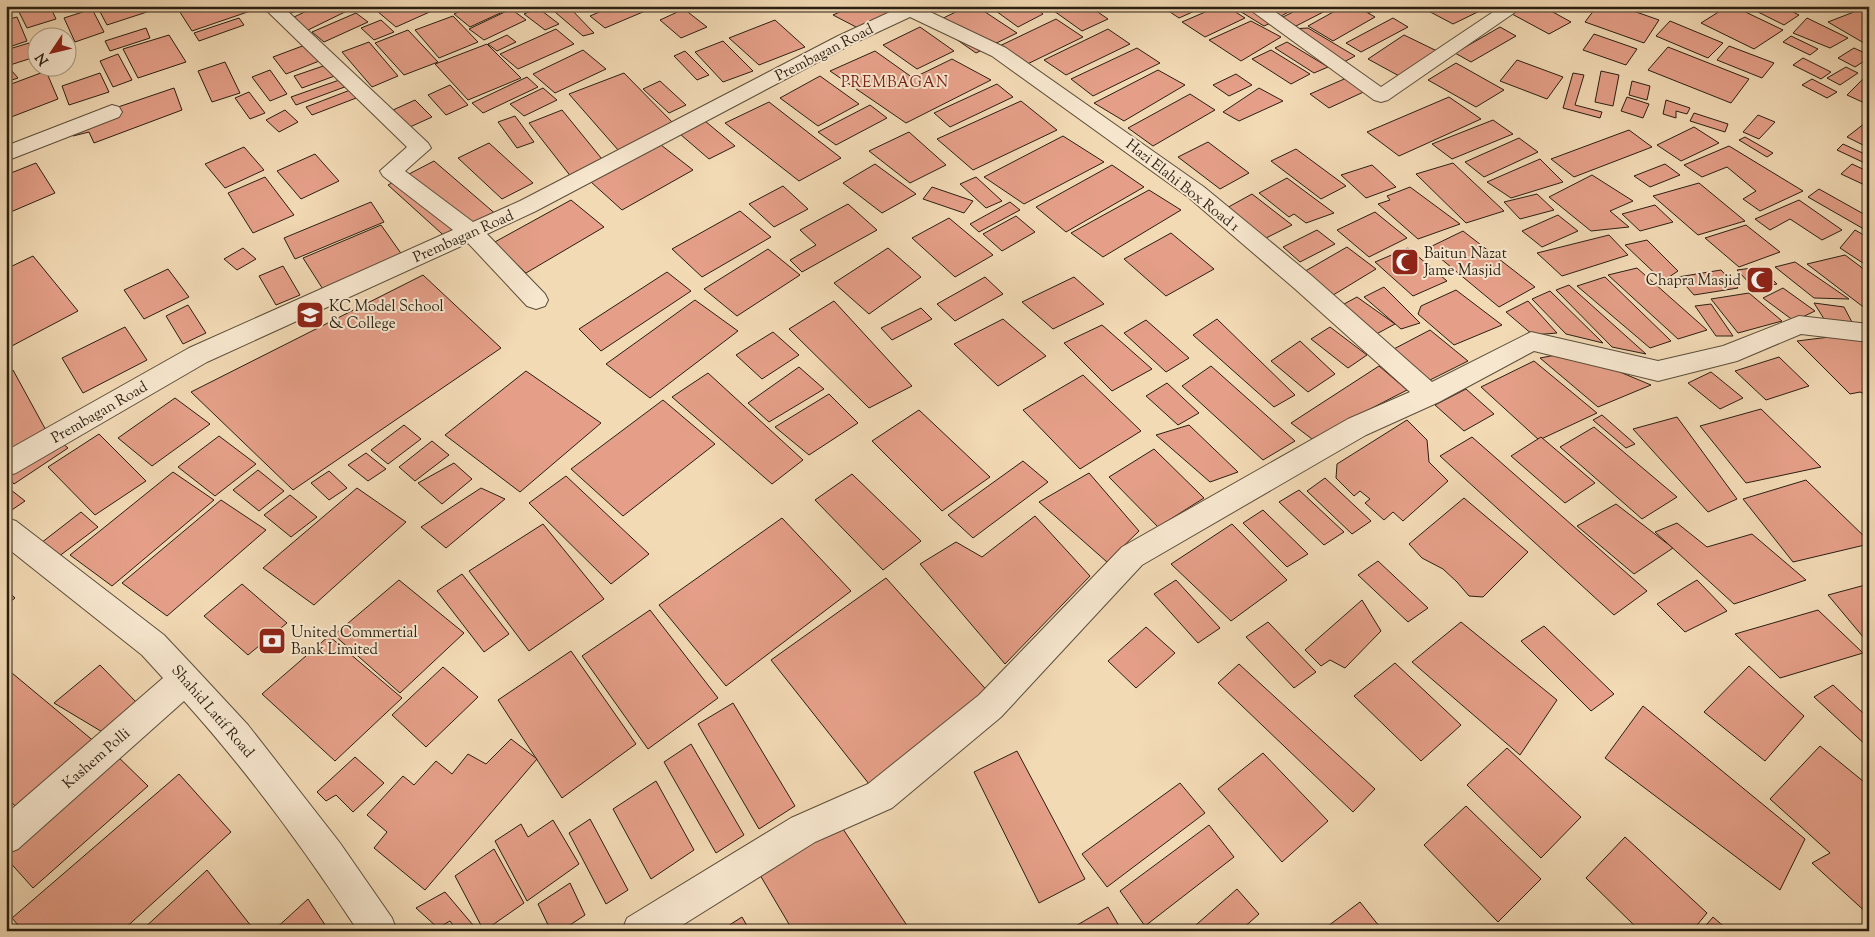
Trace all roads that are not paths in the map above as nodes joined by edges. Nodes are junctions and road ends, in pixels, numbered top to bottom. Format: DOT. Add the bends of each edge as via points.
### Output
graph roads {
  1 [pos="271,6"];
  2 [pos="1254,6"];
  3 [pos="1515,6"];
  4 [pos="915,8"];
  5 [pos="112,112"];
  6 [pos="6,154"];
  7 [pos="472,232"];
  8 [pos="536,300"];
  9 [pos="1869,333"];
  10 [pos="1430,395"];
  11 [pos="6,465"];
  12 [pos="6,530"];
  13 [pos="185,680"];
  14 [pos="6,837"];
  15 [pos="379,931"];
  16 [pos="640,931"];
  1 -- 7 [label="street" via="420,148 391,171"];
  2 -- 3 [label="street" via="1381,96"];
  4 -- 7 [label="street, Prembagan Road" via="845,40 528,206"];
  4 -- 10 [label="street, Hazi Elahi Box Road 1" via="1000,52 1196,192"];
  5 -- 6 [label="street"];
  7 -- 8 [label="street"];
  7 -- 11 [label="street, Prembagan Road" via="198,356"];
  9 -- 10 [label="street" via="1799,325 1728,354 1658,371 1531,341"];
  10 -- 16 [label="street" via="1357,427 1132,556 990,706 880,796 803,830"];
  12 -- 13 [label="street, Shahid Latif Road" via="154,645"];
  13 -- 14 [label="street, Kashem Polli"];
  13 -- 15 [label="street, Shahid Latif Road" via="237,736 328,855"];
}
